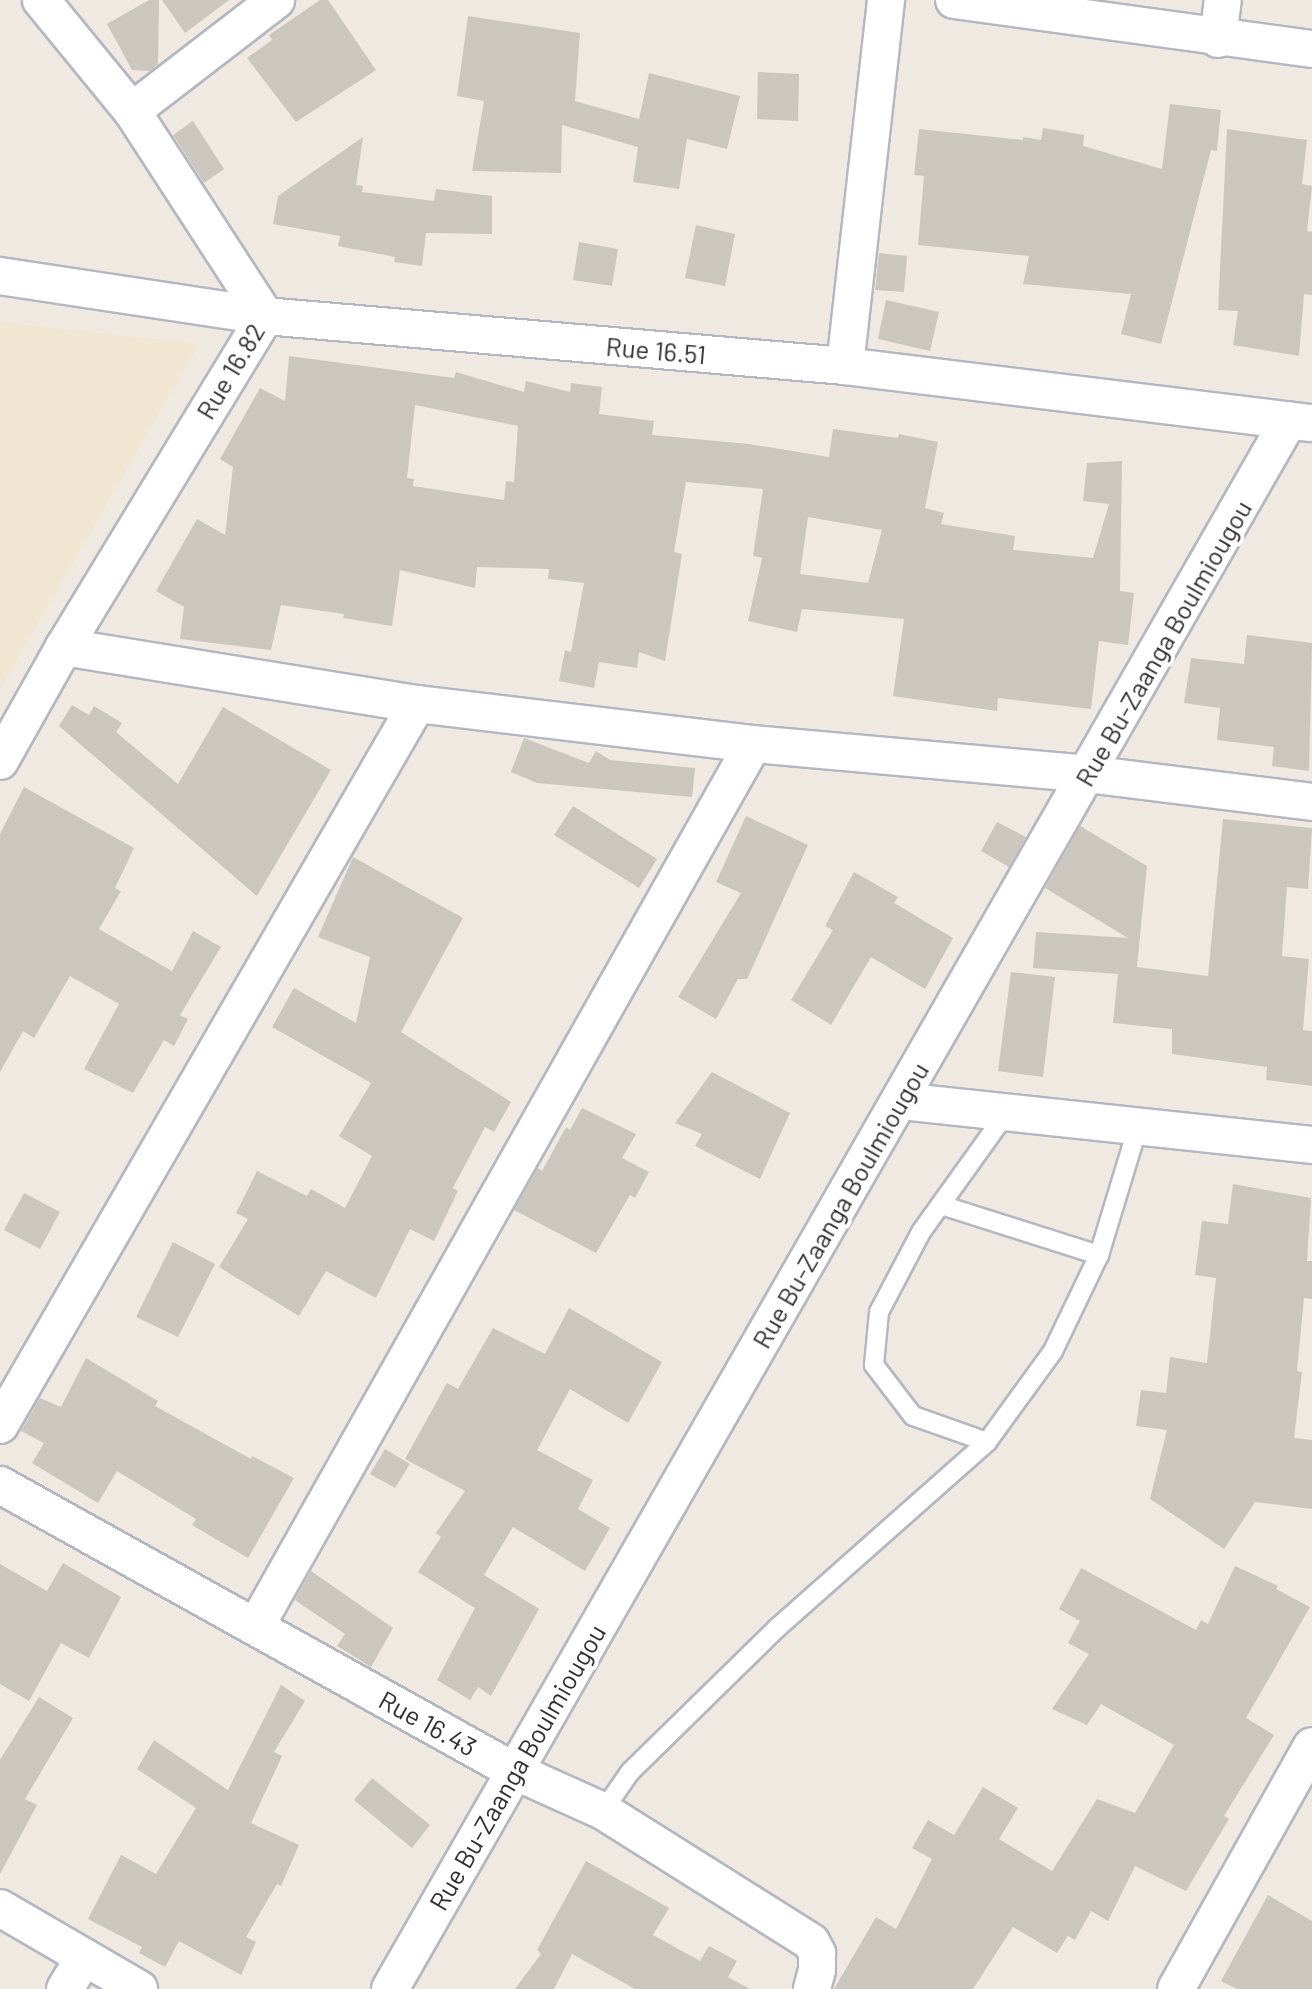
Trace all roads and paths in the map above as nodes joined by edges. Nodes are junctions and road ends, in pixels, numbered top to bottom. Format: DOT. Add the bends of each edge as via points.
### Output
graph roads {
  1 [pos="41,0"];
  2 [pos="276,0"];
  3 [pos="886,0"];
  4 [pos="954,0"];
  5 [pos="1223,0"];
  6 [pos="1218,39"];
  7 [pos="1312,49"];
  8 [pos="132,111"];
  9 [pos="0,276"];
  10 [pos="265,316"];
  11 [pos="845,366"];
  12 [pos="1300,422"];
  13 [pos="64,647"];
  14 [pos="417,704"];
  15 [pos="753,744"];
  16 [pos="0,761"];
  17 [pos="1088,774"];
  18 [pos="1312,802"];
  19 [pos="901,1101"];
  20 [pos="1007,1112"];
  21 [pos="1138,1127"];
  22 [pos="1312,1145"];
  23 [pos="941,1205"];
  24 [pos="1099,1255"];
  25 [pos="0,1425"];
  26 [pos="987,1442"];
  27 [pos="0,1485"];
  28 [pos="256,1626"];
  29 [pos="1312,1746"];
  30 [pos="514,1771"];
  31 [pos="603,1811"];
  32 [pos="0,1908"];
  33 [pos="84,1957"];
  34 [pos="813,1988"];
  35 [pos="65,1989"];
  36 [pos="139,1989"];
  37 [pos="390,1989"];
  38 [pos="1176,1989"];
  1 -- 8 [label="street, Rue 16.82"];
  2 -- 8 [label="street"];
  3 -- 11 [label="street"];
  4 -- 6 [label="street"];
  5 -- 6 [label="street"];
  6 -- 7 [label="street"];
  8 -- 10 [label="street, Rue 16.82"];
  9 -- 10 [label="street, Rue 16.51"];
  10 -- 11 [label="street, Rue 16.51"];
  10 -- 13 [label="street, Rue 16.82"];
  11 -- 12 [label="street, Rue 16.51"];
  12 -- 17 [label="street, Rue Bu-Zaanga Boulmiougou"];
  13 -- 14 [label="street"];
  13 -- 16 [label="street, Rue 16.82"];
  14 -- 15 [label="street"];
  14 -- 25 [label="street"];
  15 -- 17 [label="street"];
  15 -- 28 [label="street"];
  17 -- 18 [label="street"];
  17 -- 19 [label="street, Rue Bu-Zaanga Boulmiougou"];
  19 -- 20 [label="street"];
  19 -- 30 [label="street, Rue Bu-Zaanga Boulmiougou"];
  20 -- 21 [label="street"];
  20 -- 23 [label="lane"];
  21 -- 22 [label="street"];
  21 -- 24 [label="lane"];
  23 -- 24 [label="lane"];
  23 -- 26 [label="lane" via="879,1312 874,1365 913,1416"];
  24 -- 26 [label="lane" via="1053,1351"];
  26 -- 31 [label="lane" via="777,1628 630,1772"];
  27 -- 28 [label="street, Rue 16.43"];
  28 -- 30 [label="street, Rue 16.43"];
  29 -- 38 [label="street"];
  30 -- 31 [label="street, Rue 16.43"];
  30 -- 37 [label="street, Rue Bu-Zaanga Boulmiougou"];
  31 -- 34 [label="street, Rue 16.43" via="811,1942 817,1953"];
  32 -- 33 [label="street"];
  33 -- 35 [label="street"];
  33 -- 36 [label="street"];
}
